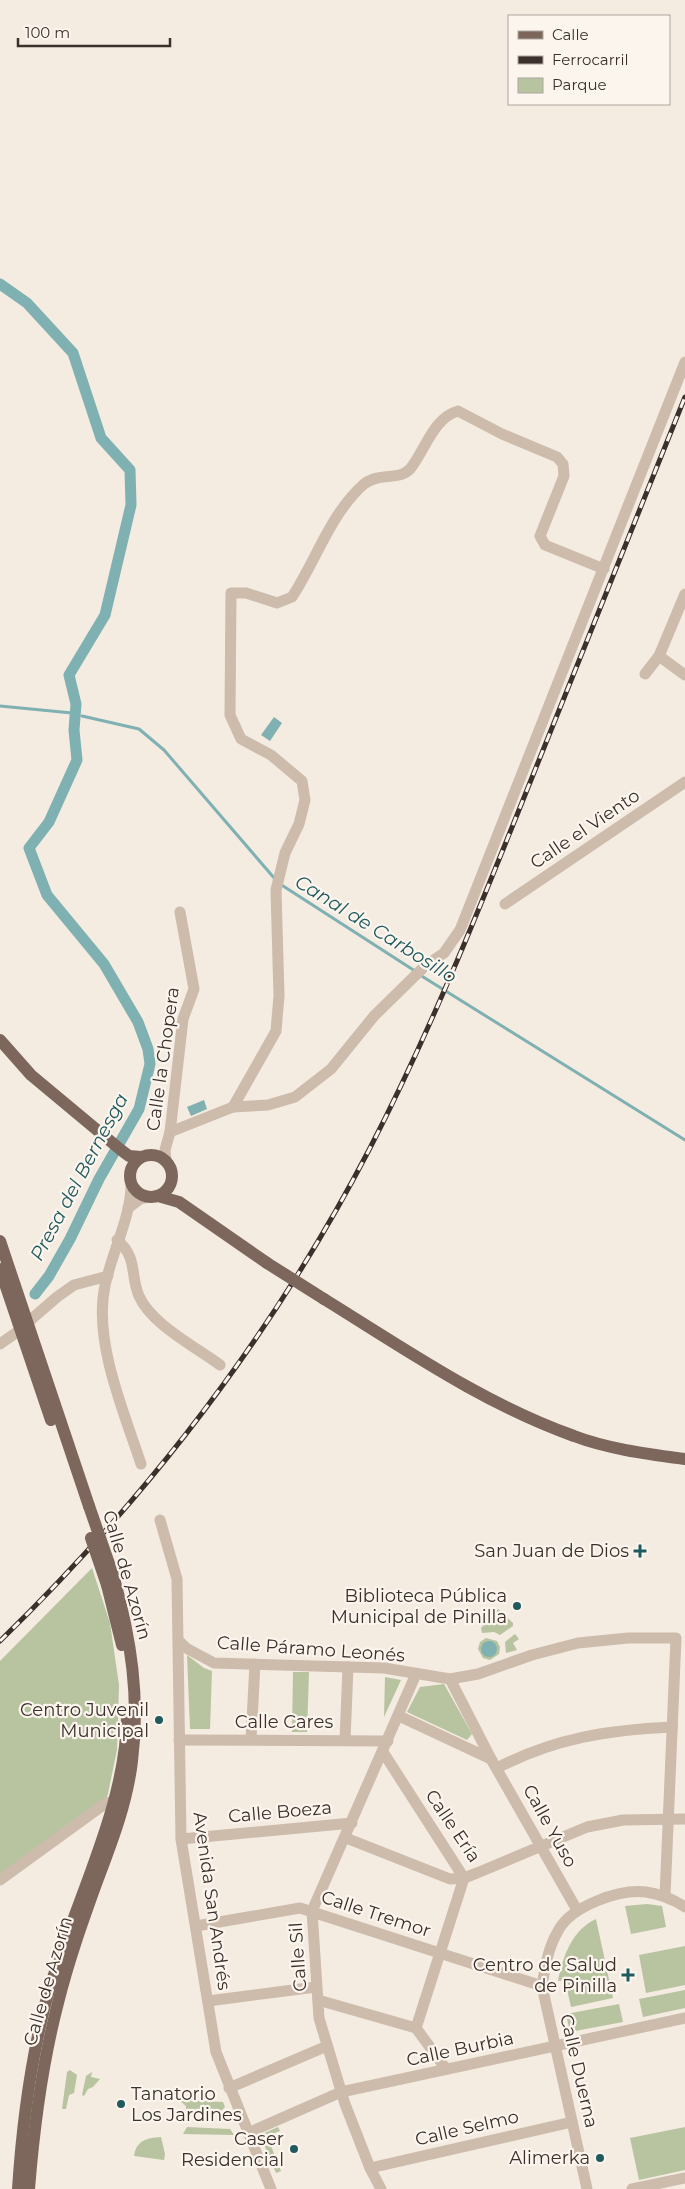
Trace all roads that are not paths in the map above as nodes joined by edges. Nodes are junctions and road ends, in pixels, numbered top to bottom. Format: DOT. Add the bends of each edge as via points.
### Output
graph roads {
  1 [pos="685,362"];
  2 [pos="604,569"];
  3 [pos="685,594"];
  4 [pos="659,656"];
  5 [pos="646,674"];
  6 [pos="685,675"];
  7 [pos="685,782"];
  8 [pos="505,904"];
  9 [pos="180,912"];
  10 [pos="0,1040"];
  11 [pos="233,1107"];
  12 [pos="170,1132"];
  13 [pos="119,1148"];
  14 [pos="157,1155"];
  15 [pos="131,1169"];
  16 [pos="172,1178"];
  17 [pos="131,1183"];
  18 [pos="154,1196"];
  19 [pos="179,1202"];
  20 [pos="128,1208"];
  21 [pos="0,1240"];
  22 [pos="118,1240"];
  23 [pos="0,1269"];
  24 [pos="108,1276"];
  25 [pos="24,1326"];
  26 [pos="0,1344"];
  27 [pos="220,1365"];
  28 [pos="685,1459"];
  29 [pos="141,1464"];
  30 [pos="160,1520"];
  31 [pos="110,1582"];
  32 [pos="180,1642"];
  33 [pos="255,1664"];
  34 [pos="348,1667"];
  35 [pos="416,1674"];
  36 [pos="450,1679"];
  37 [pos="399,1716"];
  38 [pos="672,1728"];
  39 [pos="179,1740"];
  40 [pos="251,1740"];
  41 [pos="345,1740"];
  42 [pos="388,1740"];
  43 [pos="383,1752"];
  44 [pos="494,1764"];
  45 [pos="114,1802"];
  46 [pos="668,1819"];
  47 [pos="685,1819"];
  48 [pos="352,1823"];
  49 [pos="346,1838"];
  50 [pos="181,1839"];
  51 [pos="542,1848"];
  52 [pos="464,1878"];
  53 [pos="0,1880"];
  54 [pos="665,1896"];
  55 [pos="685,1907"];
  56 [pos="577,1910"];
  57 [pos="312,1911"];
  58 [pos="196,1926"];
  59 [pos="440,1953"];
  60 [pos="542,1986"];
  61 [pos="316,1987"];
  62 [pos="318,2000"];
  63 [pos="208,2001"];
  64 [pos="685,2018"];
  65 [pos="416,2028"];
  66 [pos="327,2046"];
  67 [pos="555,2046"];
  68 [pos="446,2069"];
  69 [pos="230,2088"];
  70 [pos="341,2092"];
  71 [pos="572,2122"];
  72 [pos="248,2133"];
  73 [pos="370,2168"];
  74 [pos="685,2178"];
  75 [pos="18,2189"];
  76 [pos="29,2189"];
  77 [pos="271,2189"];
  78 [pos="381,2189"];
  79 [pos="587,2189"];
  80 [pos="632,2189"];
  1 -- 2 [label="street"];
  2 -- 11 [label="street" via="460,930 444,953 425,966 374,1016 331,1069 295,1097 268,1105"];
  2 -- 11 [label="street" via="540,540 564,476 563,464 557,457 458,411 442,420 409,469 401,475 378,476 365,483 335,520 292,597 277,603 246,594 231,594 230,715 241,739 271,755 302,781 305,800 299,824 285,853 276,890 279,996 276,1031"];
  3 -- 4 [label="street"];
  4 -- 5 [label="street"];
  4 -- 6 [label="street"];
  7 -- 8 [label="street, Calle el Viento"];
  9 -- 12 [label="street, Calle la Chopera" via="194,989 183,1019"];
  10 -- 13 [label="main road" via="31,1075"];
  11 -- 12 [label="street"];
  12 -- 14 [label="street, Calle la Chopera"];
  13 -- 14 [label="main road" via="129,1156"];
  13 -- 15 [label="main road"];
  14 -- 15 [label="main road"];
  14 -- 16 [label="main road" via="172,1169"];
  15 -- 17 [label="main road"];
  16 -- 18 [label="main road" via="166,1191"];
  16 -- 19 [label="main road"];
  17 -- 18 [label="main road" via="136,1191"];
  17 -- 20 [label="street"];
  18 -- 19 [label="main road"];
  18 -- 20 [label="street" via="140,1199"];
  19 -- 28 [label="main road, bridge" via="324,1300 474,1391 576,1437"];
  20 -- 22 [label="street"];
  21 -- 25 [label="main road, Calle de Azorín"];
  22 -- 24 [label="street"];
  22 -- 27 [label="street" via="134,1264 138,1295 152,1316"];
  23 -- 25 [label="main road, Calle de Azorín"];
  24 -- 25 [label="street" via="74,1285"];
  24 -- 29 [label="street" via="101,1318 113,1376"];
  25 -- 26 [label="street"];
  25 -- 31 [label="main road, Calle de Azorín, bridge"];
  30 -- 32 [label="street, Avenida San Andrés" via="177,1579"];
  31 -- 45 [label="main road, Calle de Azorín" via="126,1682 127,1720"];
  31 -- 76 [label="main road, Calle de Azorín" via="126,1619 133,1663 132,1762 114,1835 77,1937 58,2002 42,2070"];
  32 -- 33 [label="street, Calle Páramo Leonés" via="214,1663"];
  32 -- 39 [label="street, Avenida San Andrés"];
  33 -- 34 [label="street, Calle Páramo Leonés"];
  33 -- 40 [label="street"];
  34 -- 35 [label="street, Calle Páramo Leonés" via="384,1668"];
  34 -- 41 [label="street"];
  35 -- 36 [label="street, Calle Páramo Leonés"];
  35 -- 37 [label="street, Calle Sil"];
  36 -- 38 [label="street, Calle Páramo Leonés" via="478,1674 578,1643 676,1638"];
  36 -- 44 [label="street, Calle Yuso"];
  37 -- 42 [label="street, Calle Sil"];
  37 -- 44 [label="street"];
  38 -- 44 [label="street" via="607,1732 560,1742"];
  38 -- 46 [label="street"];
  39 -- 40 [label="street, Calle Cares"];
  39 -- 50 [label="street, Avenida San Andrés"];
  40 -- 41 [label="street, Calle Cares"];
  41 -- 42 [label="street, Calle Cares"];
  42 -- 43 [label="street, Calle Sil"];
  43 -- 48 [label="street, Calle Sil"];
  43 -- 52 [label="street, Calle Ería"];
  44 -- 51 [label="street, Calle Yuso"];
  45 -- 53 [label="street" via="106,1803"];
  45 -- 75 [label="main road, Calle de Azorín" via="45,2005 28,2088"];
  46 -- 47 [label="street, Calle Ería"];
  46 -- 51 [label="street, Calle Ería" via="623,1820 587,1827"];
  46 -- 54 [label="street"];
  48 -- 49 [label="street, Calle Sil"];
  48 -- 50 [label="street, Calle Boeza"];
  49 -- 52 [label="street, Calle Boeza" via="450,1879"];
  49 -- 57 [label="street, Calle Sil"];
  50 -- 58 [label="street, Avenida San Andrés"];
  51 -- 52 [label="street, Calle Ería"];
  51 -- 56 [label="street, Calle Yuso"];
  52 -- 59 [label="street"];
  54 -- 55 [label="street"];
  54 -- 56 [label="street" via="644,1892 608,1896"];
  56 -- 60 [label="street, Calle Duerna" via="558,1929 547,1957"];
  57 -- 58 [label="street, Calle Tremor" via="300,1908"];
  57 -- 59 [label="street, Calle Tremor"];
  57 -- 61 [label="street, Calle Sil"];
  58 -- 63 [label="street, Avenida San Andrés"];
  59 -- 60 [label="street, Calle Tremor"];
  59 -- 65 [label="street"];
  60 -- 67 [label="street, Calle Duerna"];
  61 -- 62 [label="street, Calle Sil"];
  61 -- 63 [label="street"];
  62 -- 65 [label="street"];
  62 -- 66 [label="street, Calle Sil"];
  63 -- 69 [label="street, Avenida San Andrés" via="216,2052"];
  64 -- 67 [label="street, Calle Burbia"];
  65 -- 68 [label="street"];
  66 -- 69 [label="street"];
  66 -- 70 [label="street, Calle Sil"];
  67 -- 68 [label="street, Calle Burbia"];
  67 -- 71 [label="street, Calle Duerna"];
  68 -- 70 [label="street, Calle Burbia"];
  69 -- 72 [label="street, Avenida San Andrés"];
  70 -- 72 [label="street, Calle Burbia"];
  70 -- 73 [label="street, Calle Sil"];
  71 -- 73 [label="street, Calle Selmo"];
  71 -- 79 [label="street, Calle Duerna"];
  72 -- 77 [label="street, Avenida San Andrés"];
  73 -- 78 [label="street, Calle Sil"];
  74 -- 80 [label="street"];
}
